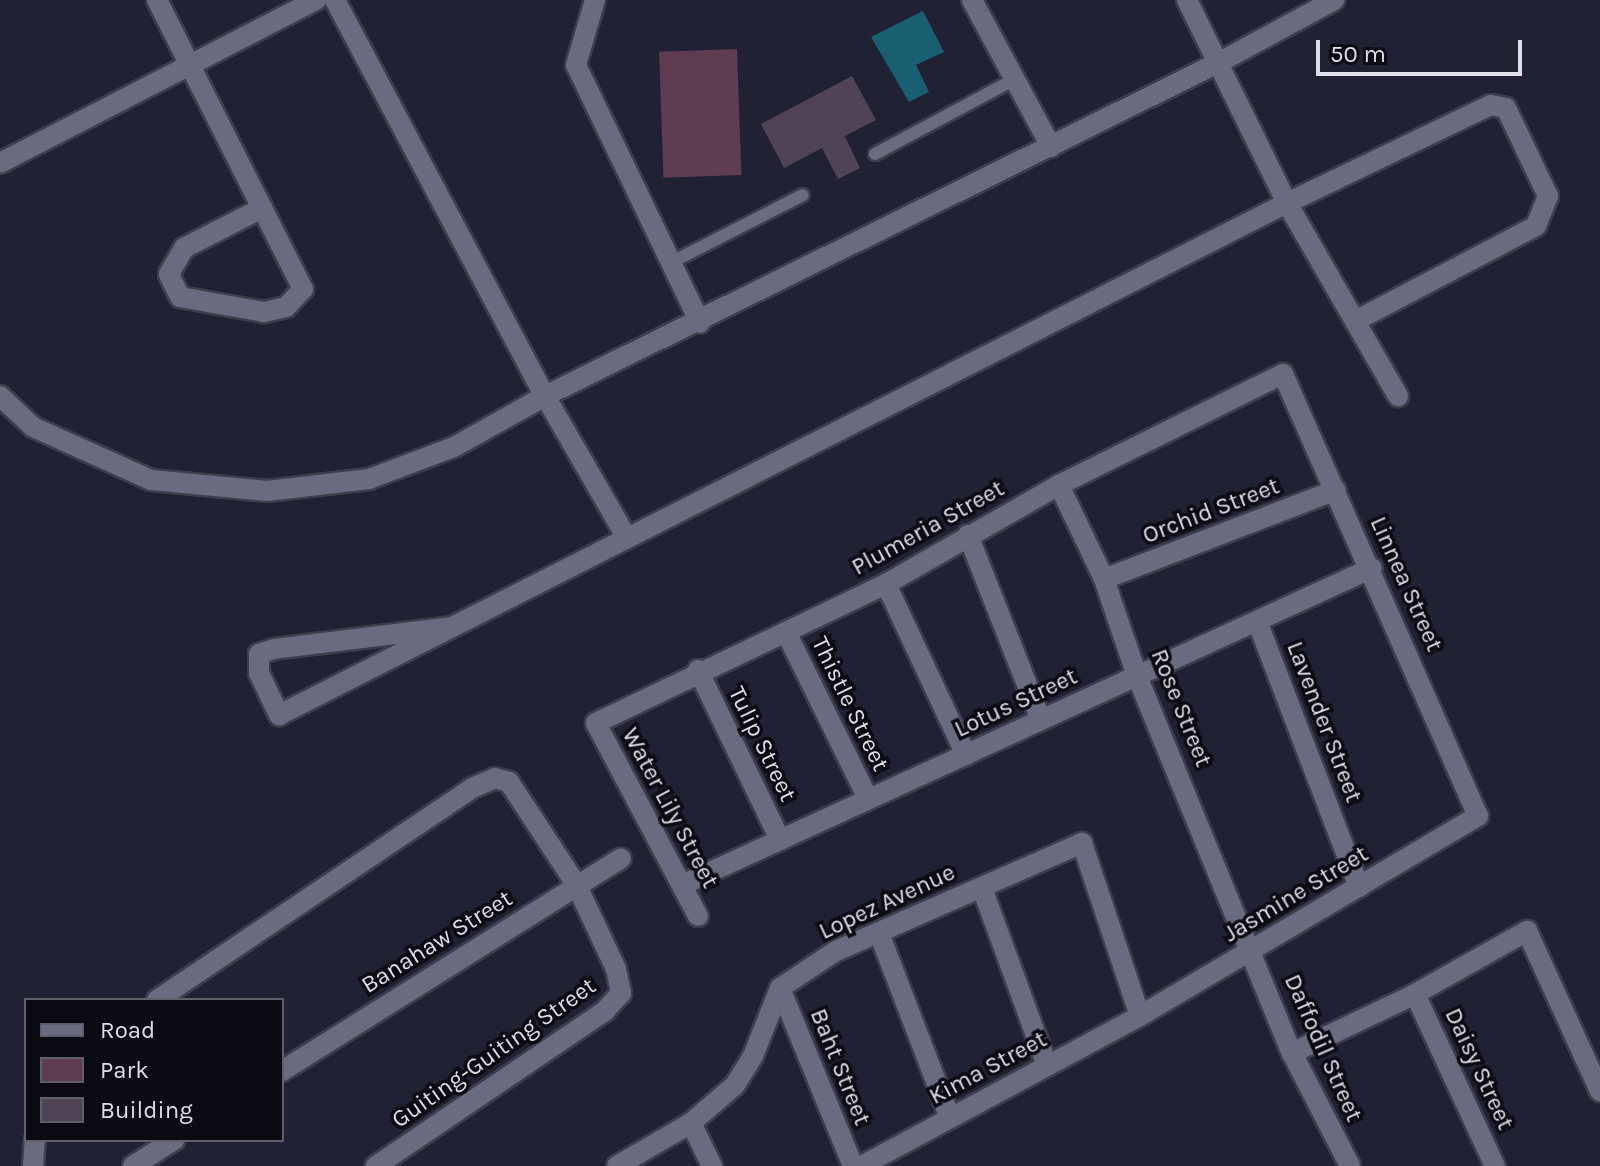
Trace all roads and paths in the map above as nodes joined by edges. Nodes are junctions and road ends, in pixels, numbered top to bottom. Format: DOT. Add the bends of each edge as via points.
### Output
graph roads {
  1 [pos="157,0"];
  2 [pos="316,0"];
  3 [pos="335,0"];
  4 [pos="595,0"];
  5 [pos="972,0"];
  6 [pos="1187,0"];
  7 [pos="1334,0"];
  8 [pos="1220,62"];
  9 [pos="191,67"];
  10 [pos="1015,79"];
  11 [pos="1051,147"];
  12 [pos="875,154"];
  13 [pos="0,163"];
  14 [pos="803,195"];
  15 [pos="1287,203"];
  16 [pos="262,208"];
  17 [pos="670,263"];
  18 [pos="1355,321"];
  19 [pos="700,323"];
  20 [pos="1283,374"];
  21 [pos="0,396"];
  22 [pos="545,396"];
  23 [pos="1398,396"];
  24 [pos="1059,485"];
  25 [pos="1336,490"];
  26 [pos="968,535"];
  27 [pos="627,538"];
  28 [pos="1372,568"];
  29 [pos="1104,579"];
  30 [pos="886,584"];
  31 [pos="1257,621"];
  32 [pos="452,627"];
  33 [pos="786,632"];
  34 [pos="698,670"];
  35 [pos="1137,676"];
  36 [pos="1041,720"];
  37 [pos="596,723"];
  38 [pos="966,755"];
  39 [pos="868,799"];
  40 [pos="1478,816"];
  41 [pos="780,840"];
  42 [pos="621,858"];
  43 [pos="576,884"];
  44 [pos="682,885"];
  45 [pos="1359,887"];
  46 [pos="982,888"];
  47 [pos="698,916"];
  48 [pos="879,933"];
  49 [pos="1253,950"];
  50 [pos="780,988"];
  51 [pos="1415,994"];
  52 [pos="160,998"];
  53 [pos="1140,1016"];
  54 [pos="1292,1053"];
  55 [pos="1047,1066"];
  56 [pos="284,1070"];
  57 [pos="1600,1091"];
  58 [pos="950,1118"];
  59 [pos="691,1123"];
  60 [pos="35,1142"];
  61 [pos="171,1142"];
  62 [pos="33,1166"];
  63 [pos="133,1166"];
  64 [pos="376,1166"];
  65 [pos="617,1166"];
  66 [pos="712,1166"];
  67 [pos="853,1166"];
  68 [pos="861,1166"];
  69 [pos="1350,1166"];
  70 [pos="1495,1166"];
  1 -- 9 [label="street"];
  2 -- 9 [label="street"];
  3 -- 22 [label="street"];
  4 -- 17 [label="street" via="576,65"];
  5 -- 10 [label="street"];
  6 -- 8 [label="street"];
  7 -- 8 [label="street"];
  8 -- 11 [label="street"];
  8 -- 15 [label="street"];
  9 -- 13 [label="street"];
  9 -- 16 [label="street"];
  10 -- 11 [label="street"];
  10 -- 12 [label="lane"];
  11 -- 19 [label="street"];
  14 -- 17 [label="lane"];
  15 -- 18 [label="street"];
  15 -- 18 [label="street" via="1491,105 1506,108 1548,196 1536,226"];
  15 -- 27 [label="street"];
  16 -- 16 [label="street" via="303,289 286,307 264,312 180,297 169,274 184,248"];
  17 -- 19 [label="street"];
  18 -- 23 [label="street"];
  19 -- 22 [label="street"];
  20 -- 24 [label="street, Plumeria Street"];
  20 -- 25 [label="street, Linnea Street"];
  21 -- 22 [label="street" via="33,427 151,480 267,491 369,479 454,447"];
  22 -- 27 [label="street"];
  24 -- 26 [label="street, Plumeria Street"];
  24 -- 29 [label="street, Rose Street"];
  25 -- 28 [label="street, Linnea Street"];
  25 -- 29 [label="street, Orchid Street"];
  26 -- 30 [label="street, Plumeria Street"];
  26 -- 36 [label="street"];
  27 -- 32 [label="street"];
  28 -- 31 [label="street, Lotus Street"];
  28 -- 40 [label="street, Linnea Street"];
  29 -- 35 [label="street, Rose Street"];
  30 -- 33 [label="street, Plumeria Street"];
  30 -- 38 [label="street"];
  31 -- 35 [label="street, Lotus Street"];
  31 -- 45 [label="street, Lavender Street"];
  32 -- 32 [label="street" via="279,715 259,673 259,654 274,649"];
  33 -- 34 [label="street, Plumeria Street"];
  33 -- 39 [label="street, Thistle Street"];
  34 -- 37 [label="street, Plumeria Street"];
  34 -- 41 [label="street, Tulip Street"];
  35 -- 36 [label="street, Lotus Street"];
  35 -- 49 [label="street, Rose Street"];
  36 -- 38 [label="street, Lotus Street"];
  37 -- 44 [label="street, Water Lily Street"];
  38 -- 39 [label="street, Lotus Street"];
  39 -- 41 [label="street, Lotus Street"];
  40 -- 45 [label="street, Jasmine Street"];
  41 -- 44 [label="street, Lotus Street"];
  42 -- 43 [label="street, Banahaw Street"];
  43 -- 52 [label="street, Guiting-Guiting Street" via="519,791 495,778 472,788"];
  43 -- 56 [label="street, Banahaw Street"];
  43 -- 64 [label="street, Guiting-Guiting Street" via="620,981 614,1003"];
  44 -- 47 [label="street, Water Lily Street"];
  45 -- 49 [label="street, Jasmine Street"];
  46 -- 48 [label="street, Lopez Avenue"];
  46 -- 53 [label="street, Lopez Avenue" via="1082,843"];
  46 -- 55 [label="street"];
  48 -- 50 [label="street, Lopez Avenue" via="836,951"];
  48 -- 58 [label="street"];
  49 -- 53 [label="street, Jasmine Street"];
  49 -- 54 [label="street, Daffodil Street"];
  50 -- 59 [label="street" via="753,1056 735,1085"];
  50 -- 67 [label="street, Baht Street"];
  51 -- 54 [label="street"];
  51 -- 57 [label="street" via="1527,931"];
  51 -- 70 [label="street, Daisy Street"];
  53 -- 55 [label="street, Kima Street"];
  54 -- 69 [label="street, Daffodil Street"];
  55 -- 58 [label="street, Kima Street"];
  58 -- 68 [label="street, Kima Street"];
  59 -- 65 [label="street"];
  59 -- 66 [label="street"];
  60 -- 62 [label="street"];
  61 -- 63 [label="street"];
}
